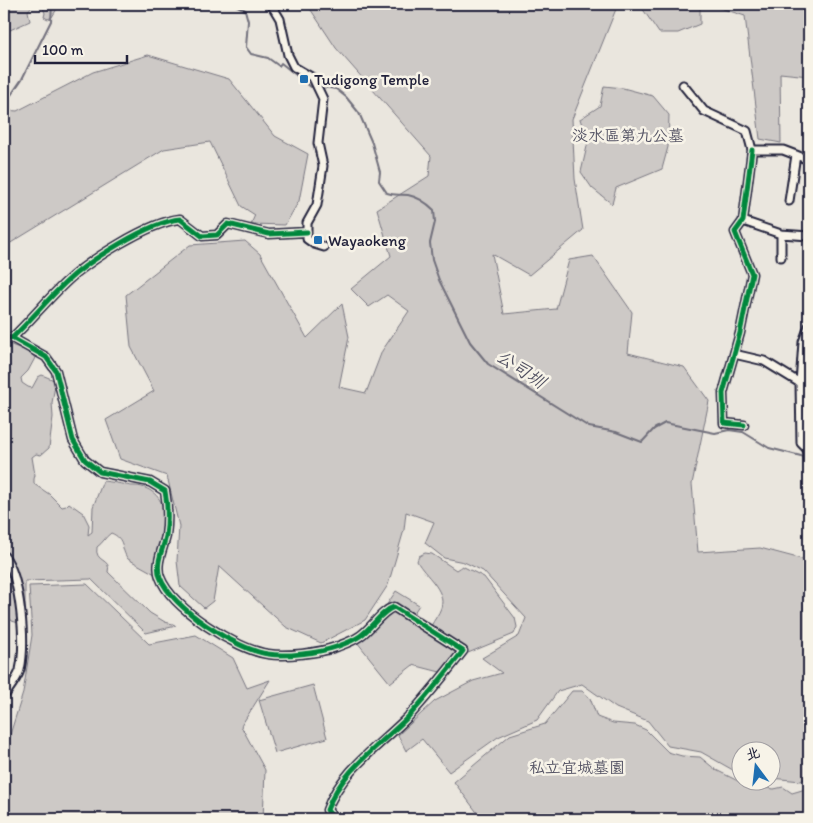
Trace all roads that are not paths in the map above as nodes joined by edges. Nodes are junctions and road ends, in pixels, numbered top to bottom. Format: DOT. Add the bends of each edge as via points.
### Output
graph roads {
  1 [pos="271,4"];
  2 [pos="683,85"];
  3 [pos="752,150"];
  4 [pos="796,155"];
  5 [pos="809,160"];
  6 [pos="789,201"];
  7 [pos="743,221"];
  8 [pos="307,232"];
  9 [pos="781,234"];
  10 [pos="809,236"];
  11 [pos="324,247"];
  12 [pos="781,257"];
  13 [pos="809,326"];
  14 [pos="4,337"];
  15 [pos="12,338"];
  16 [pos="734,354"];
  17 [pos="800,383"];
  18 [pos="744,425"];
  19 [pos="809,451"];
  20 [pos="4,556"];
  21 [pos="4,696"];
  22 [pos="334,819"];
  1 -- 8 [label="street" via="280,19 294,67 313,78 323,98 318,143 323,166 317,205 307,223"];
  2 -- 3 [label="street" via="704,111 747,131"];
  3 -- 4 [label="street" via="783,150"];
  3 -- 7 [label="street"];
  4 -- 5 [label="street"];
  4 -- 6 [label="street"];
  7 -- 9 [label="street"];
  7 -- 16 [label="street" via="735,232 752,274"];
  8 -- 11 [label="street" via="307,240"];
  8 -- 15 [label="street" via="269,234 228,224 217,235 202,236 180,219 168,220 118,245 66,282"];
  9 -- 10 [label="street"];
  9 -- 12 [label="street"];
  13 -- 17 [label="street" via="803,342"];
  14 -- 15 [label="street"];
  15 -- 22 [label="street" via="46,357 56,371 73,440 85,460 100,472 150,482 165,491 168,509 159,576 175,601 198,619 251,651 270,655 302,653 334,648 360,636 394,606 463,651 407,718 339,786 328,810"];
  16 -- 17 [label="street" via="764,361"];
  16 -- 18 [label="street" via="723,392 724,423"];
  17 -- 19 [label="street" via="801,443"];
  20 -- 21 [label="street" via="15,579 22,622 20,671"];
}
